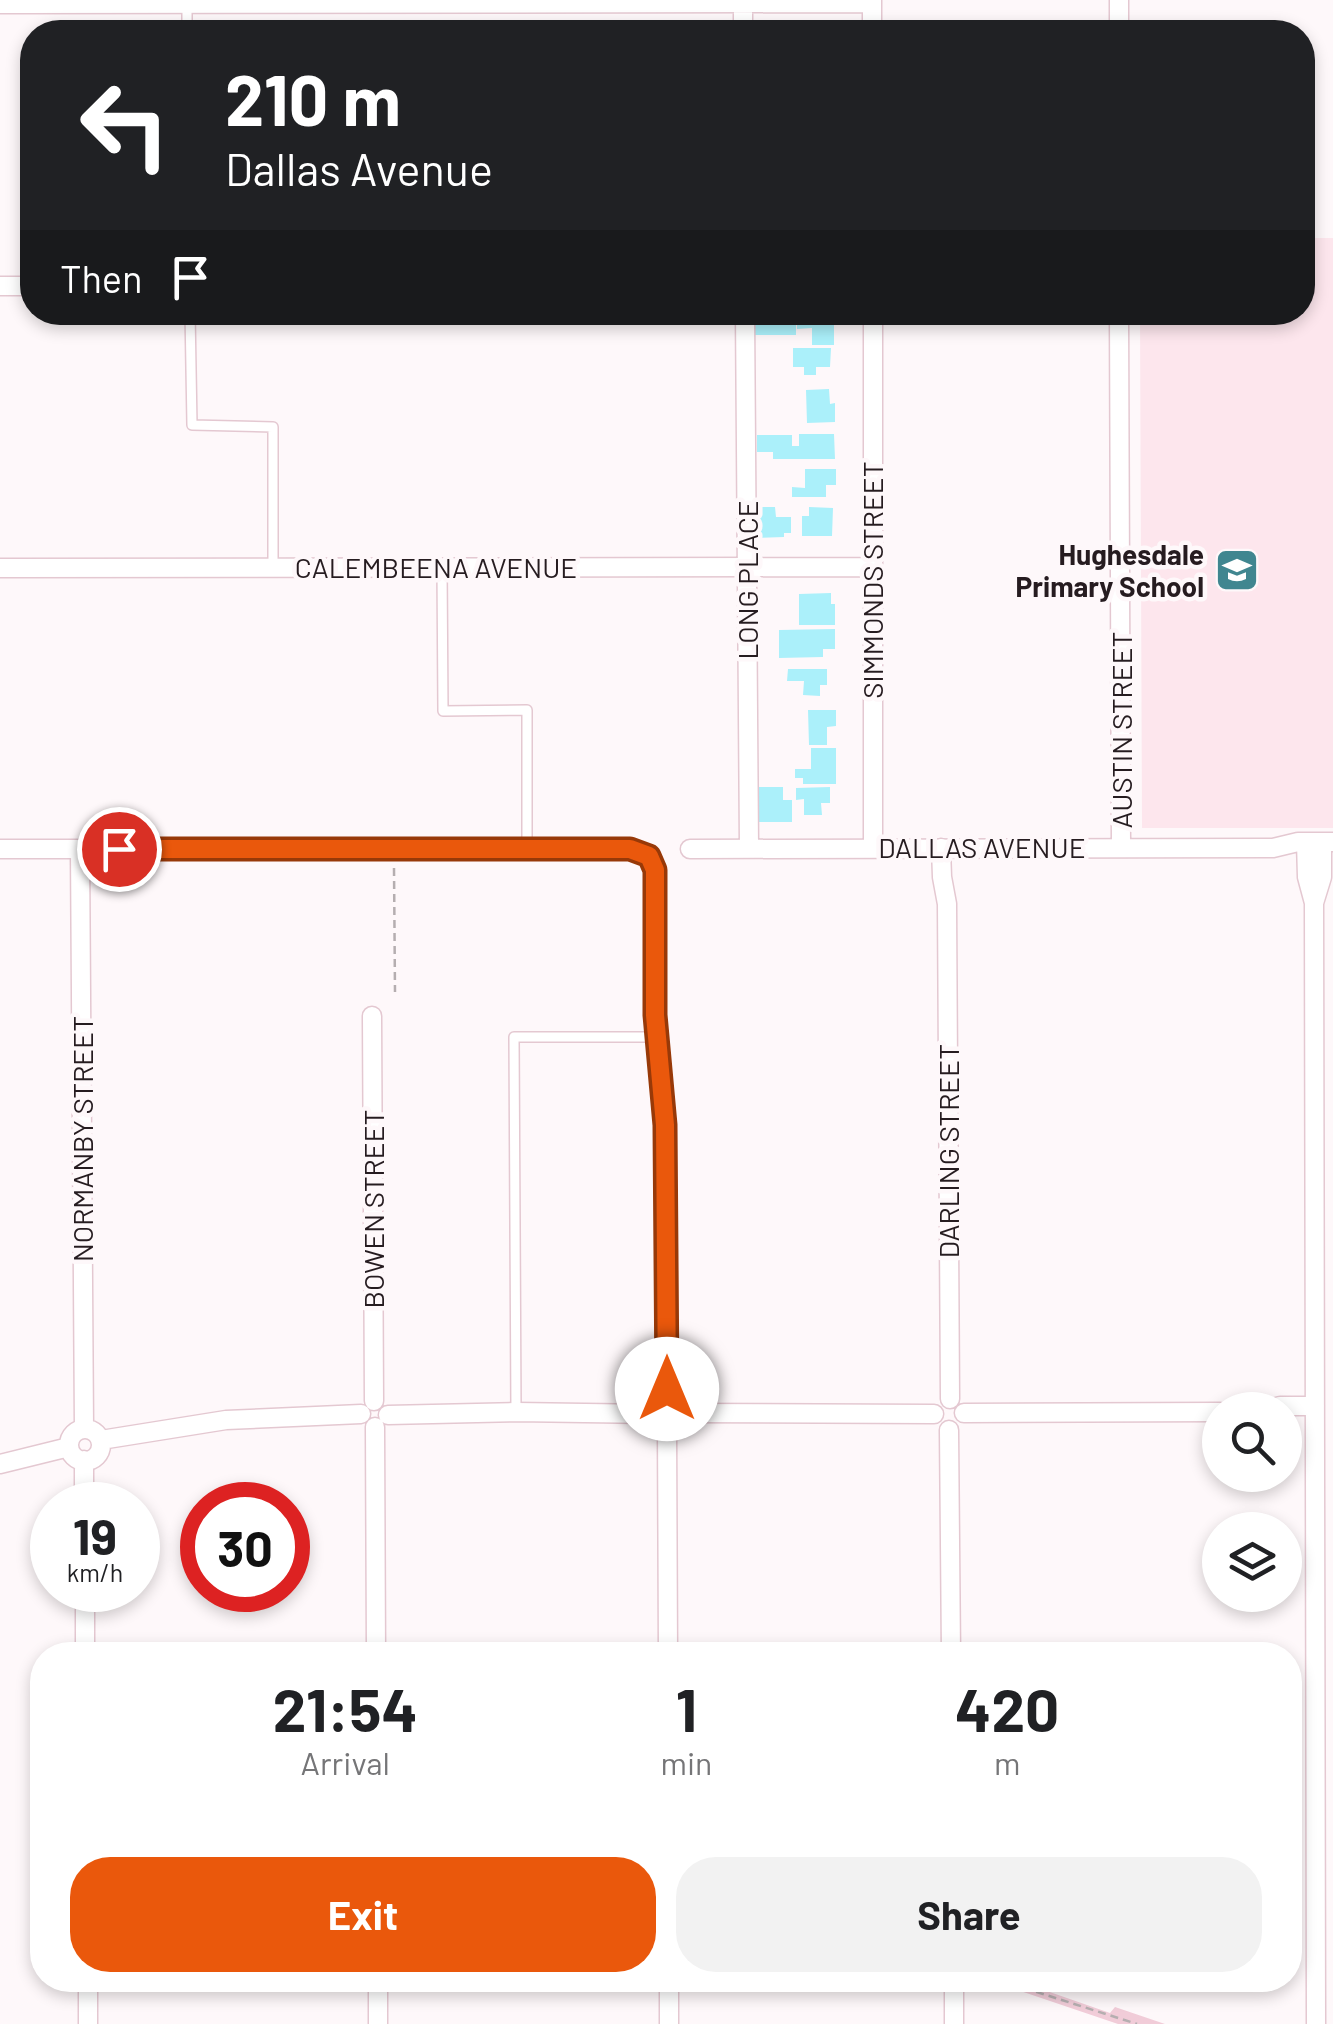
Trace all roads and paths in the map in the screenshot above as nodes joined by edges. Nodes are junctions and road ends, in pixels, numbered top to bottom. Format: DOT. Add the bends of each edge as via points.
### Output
graph roads {
  1 [pos="743,1"];
  2 [pos="872,1"];
  3 [pos="186,3"];
  4 [pos="0,4"];
  5 [pos="187,20"];
  6 [pos="190,325"];
  7 [pos="745,325"];
  8 [pos="872,325"];
  9 [pos="1119,325"];
  10 [pos="442,567"];
  11 [pos="747,567"];
  12 [pos="0,568"];
  13 [pos="273,568"];
  14 [pos="872,568"];
  15 [pos="1122,847"];
  16 [pos="690,848"];
  17 [pos="750,848"];
  18 [pos="873,848"];
  19 [pos="947,848"];
  20 [pos="1320,848"];
  21 [pos="0,849"];
  22 [pos="80,849"];
  23 [pos="527,849"];
  24 [pos="394,867"];
  25 [pos="395,992"];
  26 [pos="372,1016"];
  27 [pos="658,1037"];
  28 [pos="1324,1100"];
  29 [pos="1324,1362"];
  30 [pos="950,1399"];
  31 [pos="1302,1411"];
  32 [pos="1315,1411"];
  33 [pos="516,1412"];
  34 [pos="1202,1412"];
  35 [pos="667,1413"];
  36 [pos="964,1413"];
  37 [pos="374,1414"];
  38 [pos="934,1414"];
  39 [pos="1302,1414"];
  40 [pos="84,1428"];
  41 [pos="950,1430"];
  42 [pos="100,1440"];
  43 [pos="76,1454"];
  44 [pos="0,1464"];
  45 [pos="80,1482"];
  46 [pos="85,1612"];
  47 [pos="85,1642"];
  48 [pos="376,1642"];
  49 [pos="668,1642"];
  50 [pos="951,1642"];
  51 [pos="88,1992"];
  52 [pos="378,1992"];
  53 [pos="669,1992"];
  54 [pos="954,1992"];
  55 [pos="1037,1992"];
  56 [pos="88,2024"];
  57 [pos="378,2024"];
  58 [pos="670,2024"];
  59 [pos="954,2024"];
  60 [pos="1137,2024"];
  61 [pos="1316,2024"];
  1 -- 2 [label="street"];
  1 -- 3 [label="street"];
  3 -- 4 [label="street"];
  3 -- 5 [label="lane"];
  6 -- 13 [label="lane" via="192,425 273,427"];
  7 -- 11 [label="street, LONG PLACE"];
  8 -- 14 [label="street, SIMMONDS STREET"];
  9 -- 15 [label="street, AUSTIN STREET"];
  10 -- 11 [label="street, CALEMBEENA AVENUE"];
  10 -- 13 [label="street, CALEMBEENA AVENUE"];
  10 -- 23 [label="lane" via="442,711 527,710"];
  11 -- 14 [label="street, CALEMBEENA AVENUE"];
  11 -- 17 [label="street, LONG PLACE"];
  12 -- 13 [label="street, CALEMBEENA AVENUE"];
  14 -- 18 [label="street, SIMMONDS STREET"];
  15 -- 19 [label="street, DALLAS AVENUE"];
  15 -- 20 [label="street, DALLAS AVENUE"];
  16 -- 17 [label="street, DALLAS AVENUE"];
  17 -- 18 [label="street, DALLAS AVENUE"];
  18 -- 19 [label="street, DALLAS AVENUE"];
  19 -- 30 [label="street, DARLING STREET"];
  20 -- 28 [label="street" via="1307,877 1314,903"];
  21 -- 22 [label="street"];
  22 -- 23 [label="street"];
  22 -- 40 [label="street, NORMANBY STREET"];
  23 -- 27 [label="street" via="630,849 652,861"];
  24 -- 25 [label="path"];
  26 -- 37 [label="street, BOWEN STREET"];
  27 -- 33 [label="lane" via="514,1036"];
  27 -- 35 [label="street"];
  28 -- 29 [label="street"];
  29 -- 32 [label="street"];
  30 -- 36 [label="street"];
  30 -- 38 [label="street" via="940,1401"];
  31 -- 32 [label="street"];
  32 -- 39 [label="street"];
  32 -- 61 [label="street"];
  33 -- 35 [label="street"];
  33 -- 37 [label="street"];
  34 -- 36 [label="street"];
  35 -- 38 [label="street"];
  35 -- 49 [label="street"];
  36 -- 41 [label="street"];
  37 -- 42 [label="street" via="226,1420"];
  37 -- 48 [label="street, BOWEN STREET"];
  38 -- 41 [label="street"];
  40 -- 42 [label="street"];
  40 -- 43 [label="street" via="74,1433"];
  41 -- 50 [label="street"];
  42 -- 43 [label="street" via="97,1455"];
  43 -- 44 [label="street"];
  43 -- 45 [label="street"];
  46 -- 47 [label="street"];
  51 -- 56 [label="street"];
  52 -- 57 [label="street"];
  53 -- 58 [label="street"];
  54 -- 59 [label="street"];
  55 -- 60 [label="path"];
}
